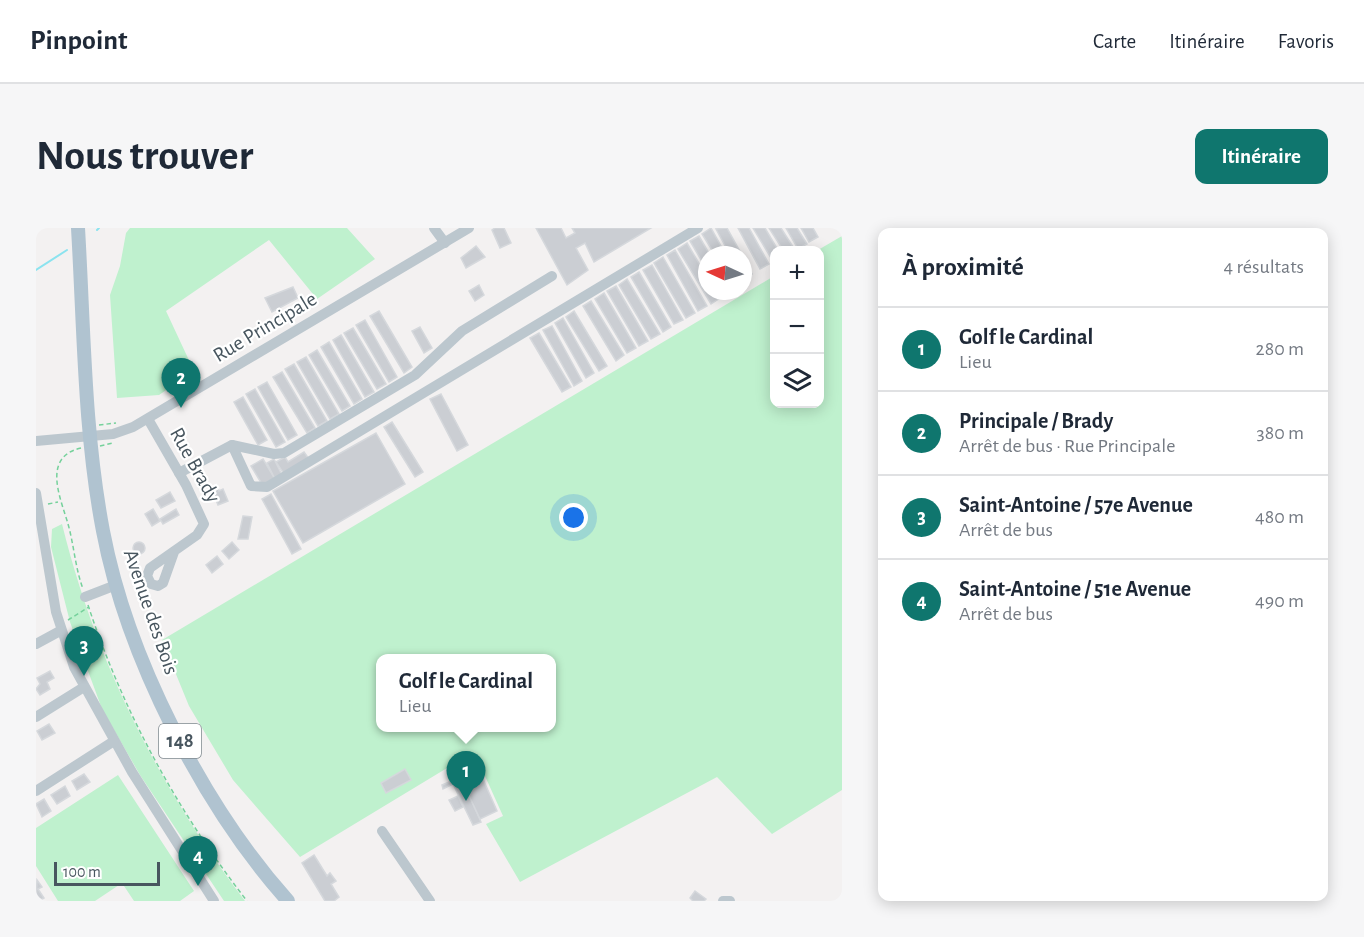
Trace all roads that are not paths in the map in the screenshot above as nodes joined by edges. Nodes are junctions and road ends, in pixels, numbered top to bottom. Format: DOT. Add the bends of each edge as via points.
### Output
graph roads {
  1 [pos="78,228"];
  2 [pos="434,228"];
  3 [pos="469,228"];
  4 [pos="698,228"];
  5 [pos="445,243"];
  6 [pos="552,276"];
  7 [pos="148,419"];
  8 [pos="90,437"];
  9 [pos="36,441"];
  10 [pos="232,445"];
  11 [pos="179,472"];
  12 [pos="36,493"];
  13 [pos="174,552"];
  14 [pos="116,585"];
  15 [pos="87,602"];
  16 [pos="60,631"];
  17 [pos="36,644"];
  18 [pos="84,687"];
  19 [pos="36,717"];
  20 [pos="114,741"];
  21 [pos="36,790"];
  22 [pos="382,831"];
  23 [pos="212,900"];
  24 [pos="288,901"];
  25 [pos="430,901"];
  26 [pos="723,901"];
  27 [pos="730,901"];
  1 -- 8 [label="main road, Avenue des Bois / 148"];
  2 -- 5 [label="street"];
  3 -- 5 [label="street, Rue Principale"];
  4 -- 10 [label="street" via="267,487 251,486"];
  5 -- 7 [label="street, Rue Principale"];
  6 -- 10 [label="street" via="462,331 414,375 284,453"];
  7 -- 8 [label="street, Rue Principale" via="121,432"];
  7 -- 11 [label="street, Rue Brady"];
  8 -- 9 [label="street, Rue Principale"];
  8 -- 14 [label="main road, Avenue des Bois / 148" via="102,524"];
  10 -- 11 [label="street"];
  11 -- 13 [label="street, Rue Brady" via="204,527"];
  12 -- 16 [label="street"];
  14 -- 15 [label="street"];
  14 -- 24 [label="main road, Avenue des Bois / 148" via="147,668 182,744 232,826"];
  16 -- 17 [label="street"];
  16 -- 18 [label="street"];
  18 -- 19 [label="street"];
  18 -- 20 [label="street"];
  20 -- 21 [label="street"];
  20 -- 23 [label="street"];
  22 -- 25 [label="street"];
  26 -- 27 [label="street"];
}
